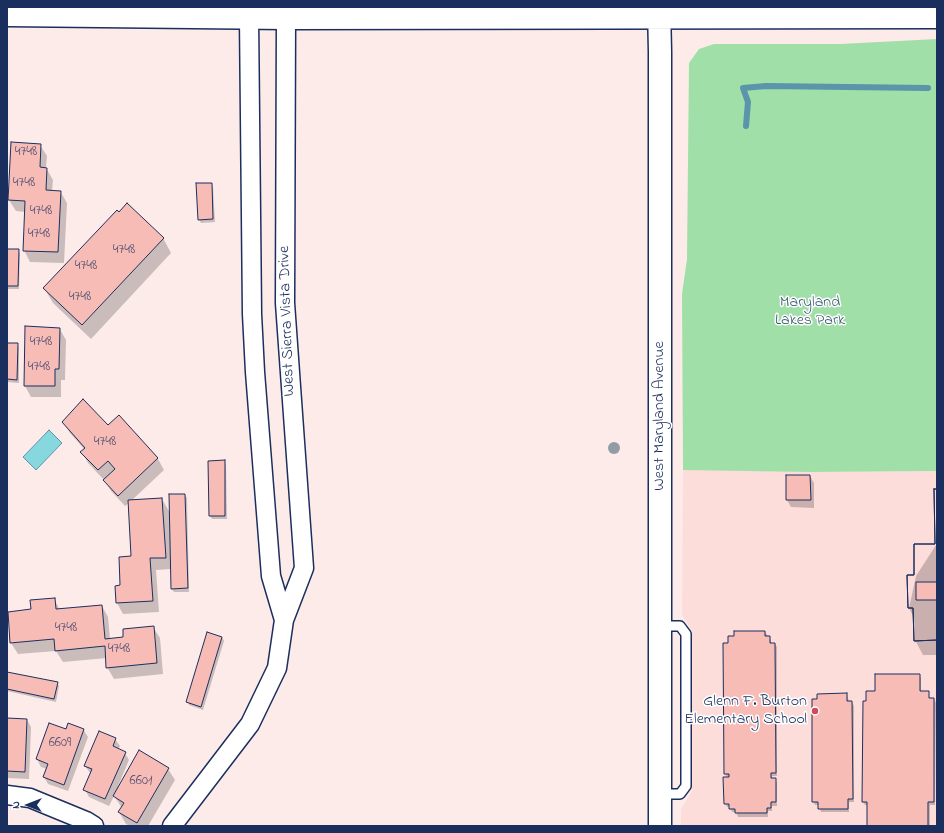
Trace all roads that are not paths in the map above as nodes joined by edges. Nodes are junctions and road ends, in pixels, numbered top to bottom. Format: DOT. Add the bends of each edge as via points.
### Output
graph roads {
  1 [pos="43,11"];
  2 [pos="659,12"];
  3 [pos="7,15"];
  4 [pos="249,17"];
  5 [pos="937,17"];
  6 [pos="286,18"];
  7 [pos="284,620"];
  8 [pos="7,795"];
  9 [pos="94,826"];
  10 [pos="172,826"];
  11 [pos="660,826"];
  1 -- 3 [label="street"];
  1 -- 4 [label="street"];
  2 -- 5 [label="street"];
  2 -- 6 [label="street"];
  2 -- 11 [label="street, West Maryland Avenue"];
  4 -- 6 [label="street"];
  4 -- 7 [label="street, West Sierra Vista Drive" via="252,314 255,372 271,576"];
  6 -- 7 [label="street, West Sierra Vista Drive" via="285,303 304,568"];
  7 -- 10 [label="street, West Sierra Vista Drive" via="277,668 250,724"];
  8 -- 9 [label="street" via="30,798 86,820"];
}
